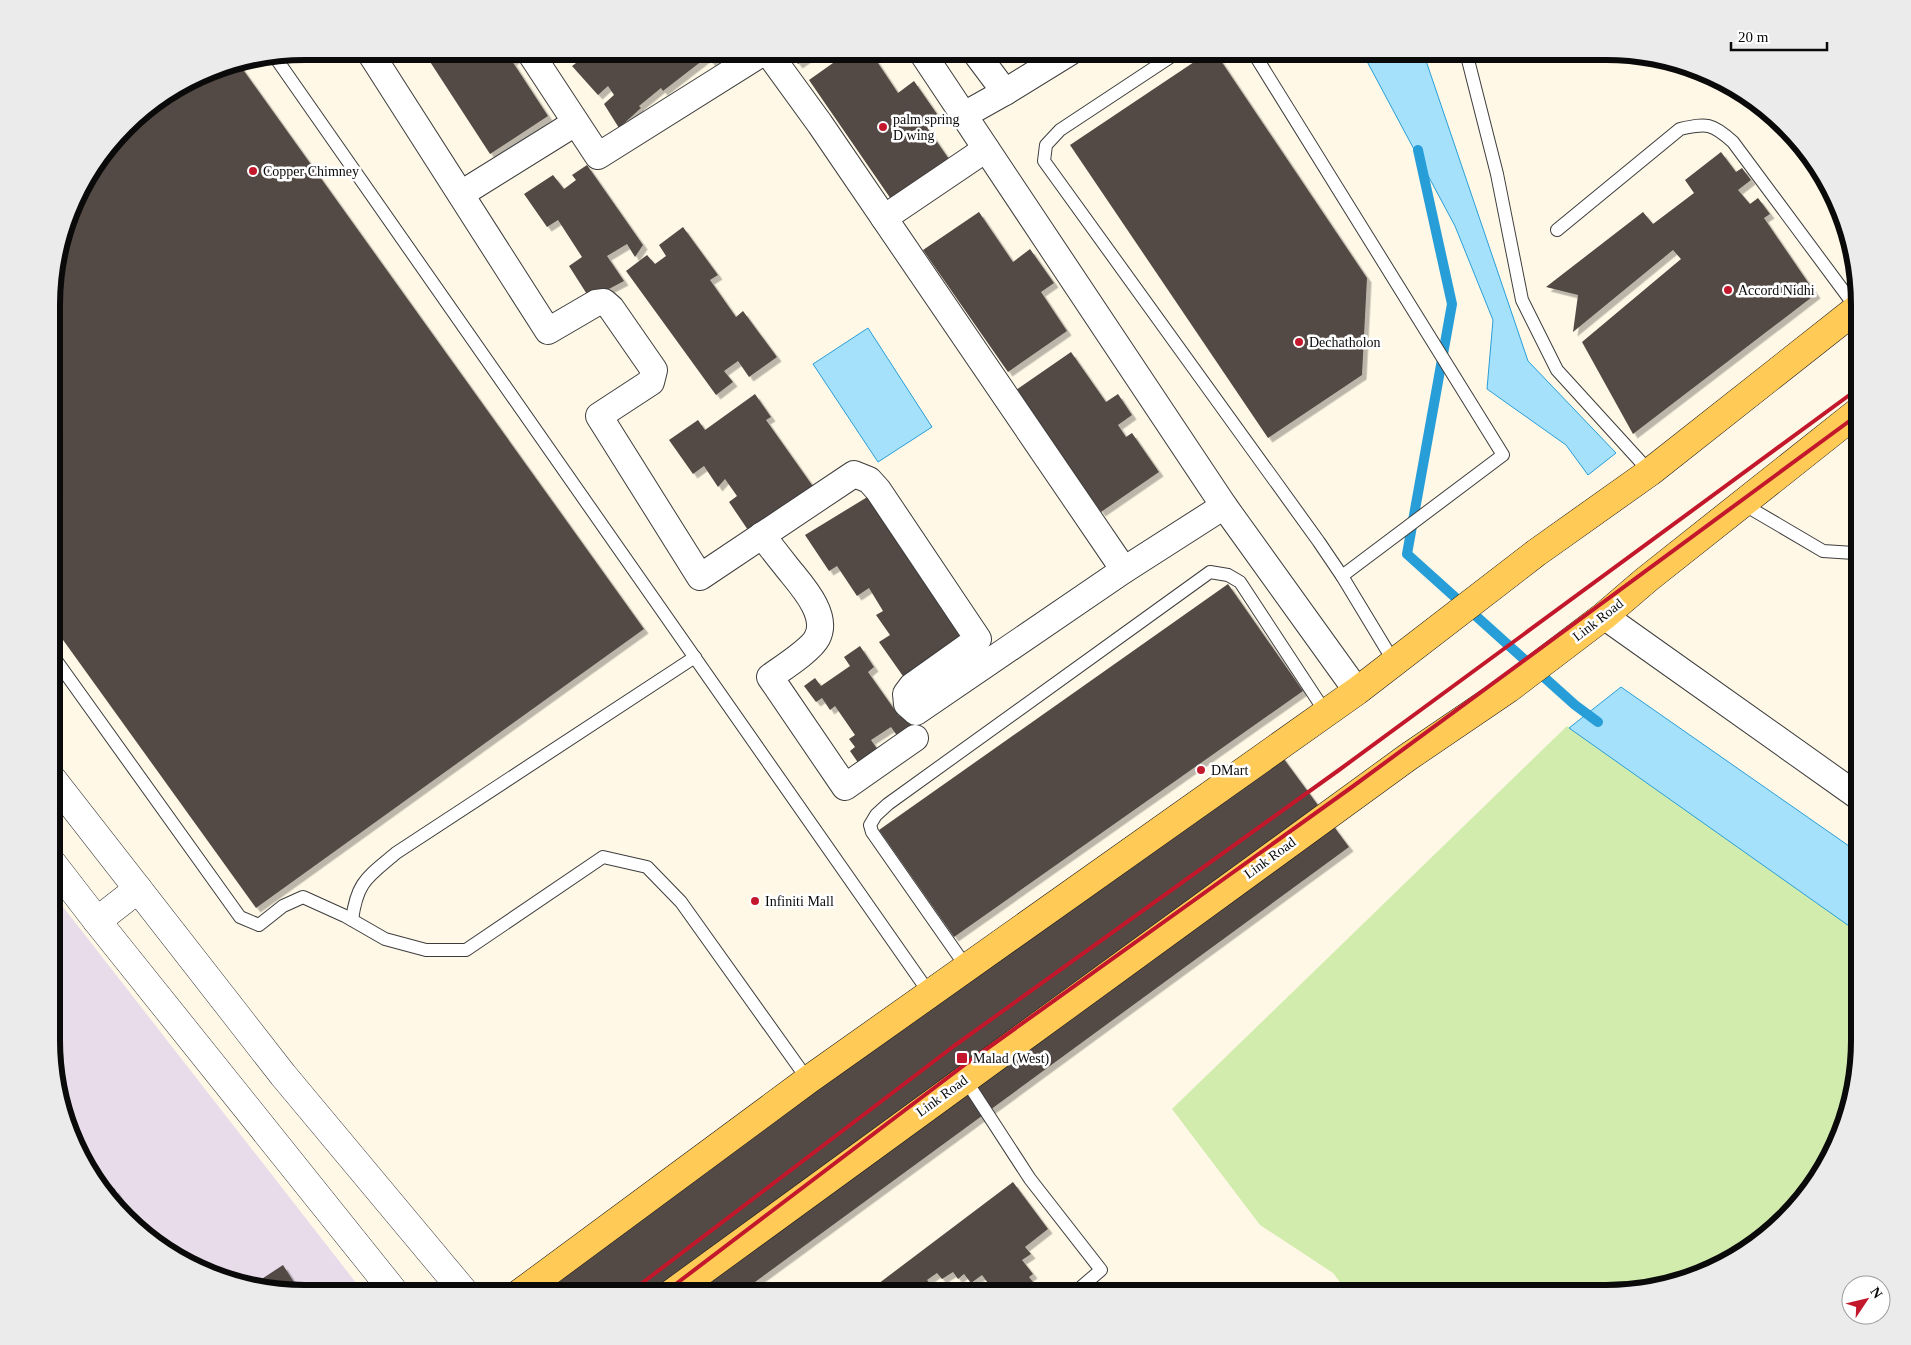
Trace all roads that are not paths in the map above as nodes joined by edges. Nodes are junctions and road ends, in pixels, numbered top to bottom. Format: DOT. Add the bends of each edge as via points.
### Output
graph roads {
  1 [pos="375,60"];
  2 [pos="535,60"];
  3 [pos="752,60"];
  4 [pos="773,60"];
  5 [pos="926,60"];
  6 [pos="981,60"];
  7 [pos="1057,60"];
  8 [pos="1166,60"];
  9 [pos="1258,60"];
  10 [pos="1468,60"];
  11 [pos="278,62"];
  12 [pos="1005,92"];
  13 [pos="964,115"];
  14 [pos="575,123"];
  15 [pos="986,149"];
  16 [pos="461,194"];
  17 [pos="884,218"];
  18 [pos="1557,230"];
  19 [pos="1851,298"];
  20 [pos="1851,314"];
  21 [pos="1851,417"];
  22 [pos="1650,472"];
  23 [pos="1743,504"];
  24 [pos="1224,506"];
  25 [pos="762,535"];
  26 [pos="1851,553"];
  27 [pos="1124,570"];
  28 [pos="1342,576"];
  29 [pos="1604,616"];
  30 [pos="1402,656"];
  31 [pos="695,657"];
  32 [pos="60,666"];
  33 [pos="1357,690"];
  34 [pos="1326,713"];
  35 [pos="915,738"];
  36 [pos="60,789"];
  37 [pos="1851,791"];
  38 [pos="60,873"];
  39 [pos="138,889"];
  40 [pos="352,920"];
  41 [pos="96,921"];
  42 [pos="967,968"];
  43 [pos="930,994"];
  44 [pos="808,1080"];
  45 [pos="965,1080"];
  46 [pos="390,1285"];
  47 [pos="458,1285"];
  48 [pos="531,1285"];
  49 [pos="683,1285"];
  50 [pos="1084,1285"];
  1 -- 16 [label="street"];
  2 -- 14 [label="street"];
  3 -- 14 [label="street" via="598,156"];
  4 -- 17 [label="street"];
  5 -- 13 [label="street"];
  6 -- 12 [label="street"];
  7 -- 12 [label="street"];
  8 -- 28 [label="lane" via="1060,130 1046,145 1044,161"];
  9 -- 28 [label="lane" via="1503,455"];
  10 -- 22 [label="lane" via="1498,174 1522,300 1557,370"];
  11 -- 31 [label="lane"];
  12 -- 13 [label="street"];
  13 -- 15 [label="street"];
  14 -- 16 [label="street"];
  15 -- 17 [label="street"];
  15 -- 24 [label="street"];
  16 -- 25 [label="street" via="548,331 596,303 604,302 654,370 651,382 599,416 700,577"];
  17 -- 27 [label="street"];
  18 -- 19 [label="lane" via="1680,129 1701,124 1719,130 1733,142"];
  20 -- 22 [label="main road"];
  21 -- 23 [label="main road, Link Road"];
  22 -- 30 [label="main road" via="1536,553"];
  23 -- 26 [label="lane" via="1823,550"];
  23 -- 29 [label="main road, Link Road"];
  24 -- 27 [label="street"];
  24 -- 33 [label="street"];
  25 -- 27 [label="street" via="854,474 869,480 978,638 912,686 906,694 907,704 916,712"];
  25 -- 35 [label="street" via="800,582 820,621 817,638 770,677 845,787"];
  28 -- 30 [label="lane"];
  29 -- 37 [label="street"];
  29 -- 45 [label="main road, Link Road" via="1508,689 1408,757"];
  30 -- 33 [label="main road"];
  31 -- 40 [label="lane" via="396,854 365,879 355,899"];
  31 -- 43 [label="lane"];
  32 -- 40 [label="lane" via="240,917 259,925 283,906 303,897"];
  33 -- 34 [label="main road"];
  34 -- 42 [label="main road"];
  34 -- 42 [label="lane" via="1240,582 1228,575 1210,572 876,815 870,825 872,832"];
  36 -- 39 [label="street"];
  38 -- 41 [label="street"];
  39 -- 41 [label="street"];
  39 -- 47 [label="street" via="283,1075"];
  40 -- 44 [label="lane" via="385,939 426,950 466,950 603,857 647,867 680,902"];
  41 -- 46 [label="street"];
  42 -- 43 [label="main road"];
  43 -- 44 [label="main road"];
  44 -- 48 [label="main road"];
  45 -- 49 [label="main road, Link Road"];
  45 -- 50 [label="lane" via="1030,1179 1101,1270"];
}
